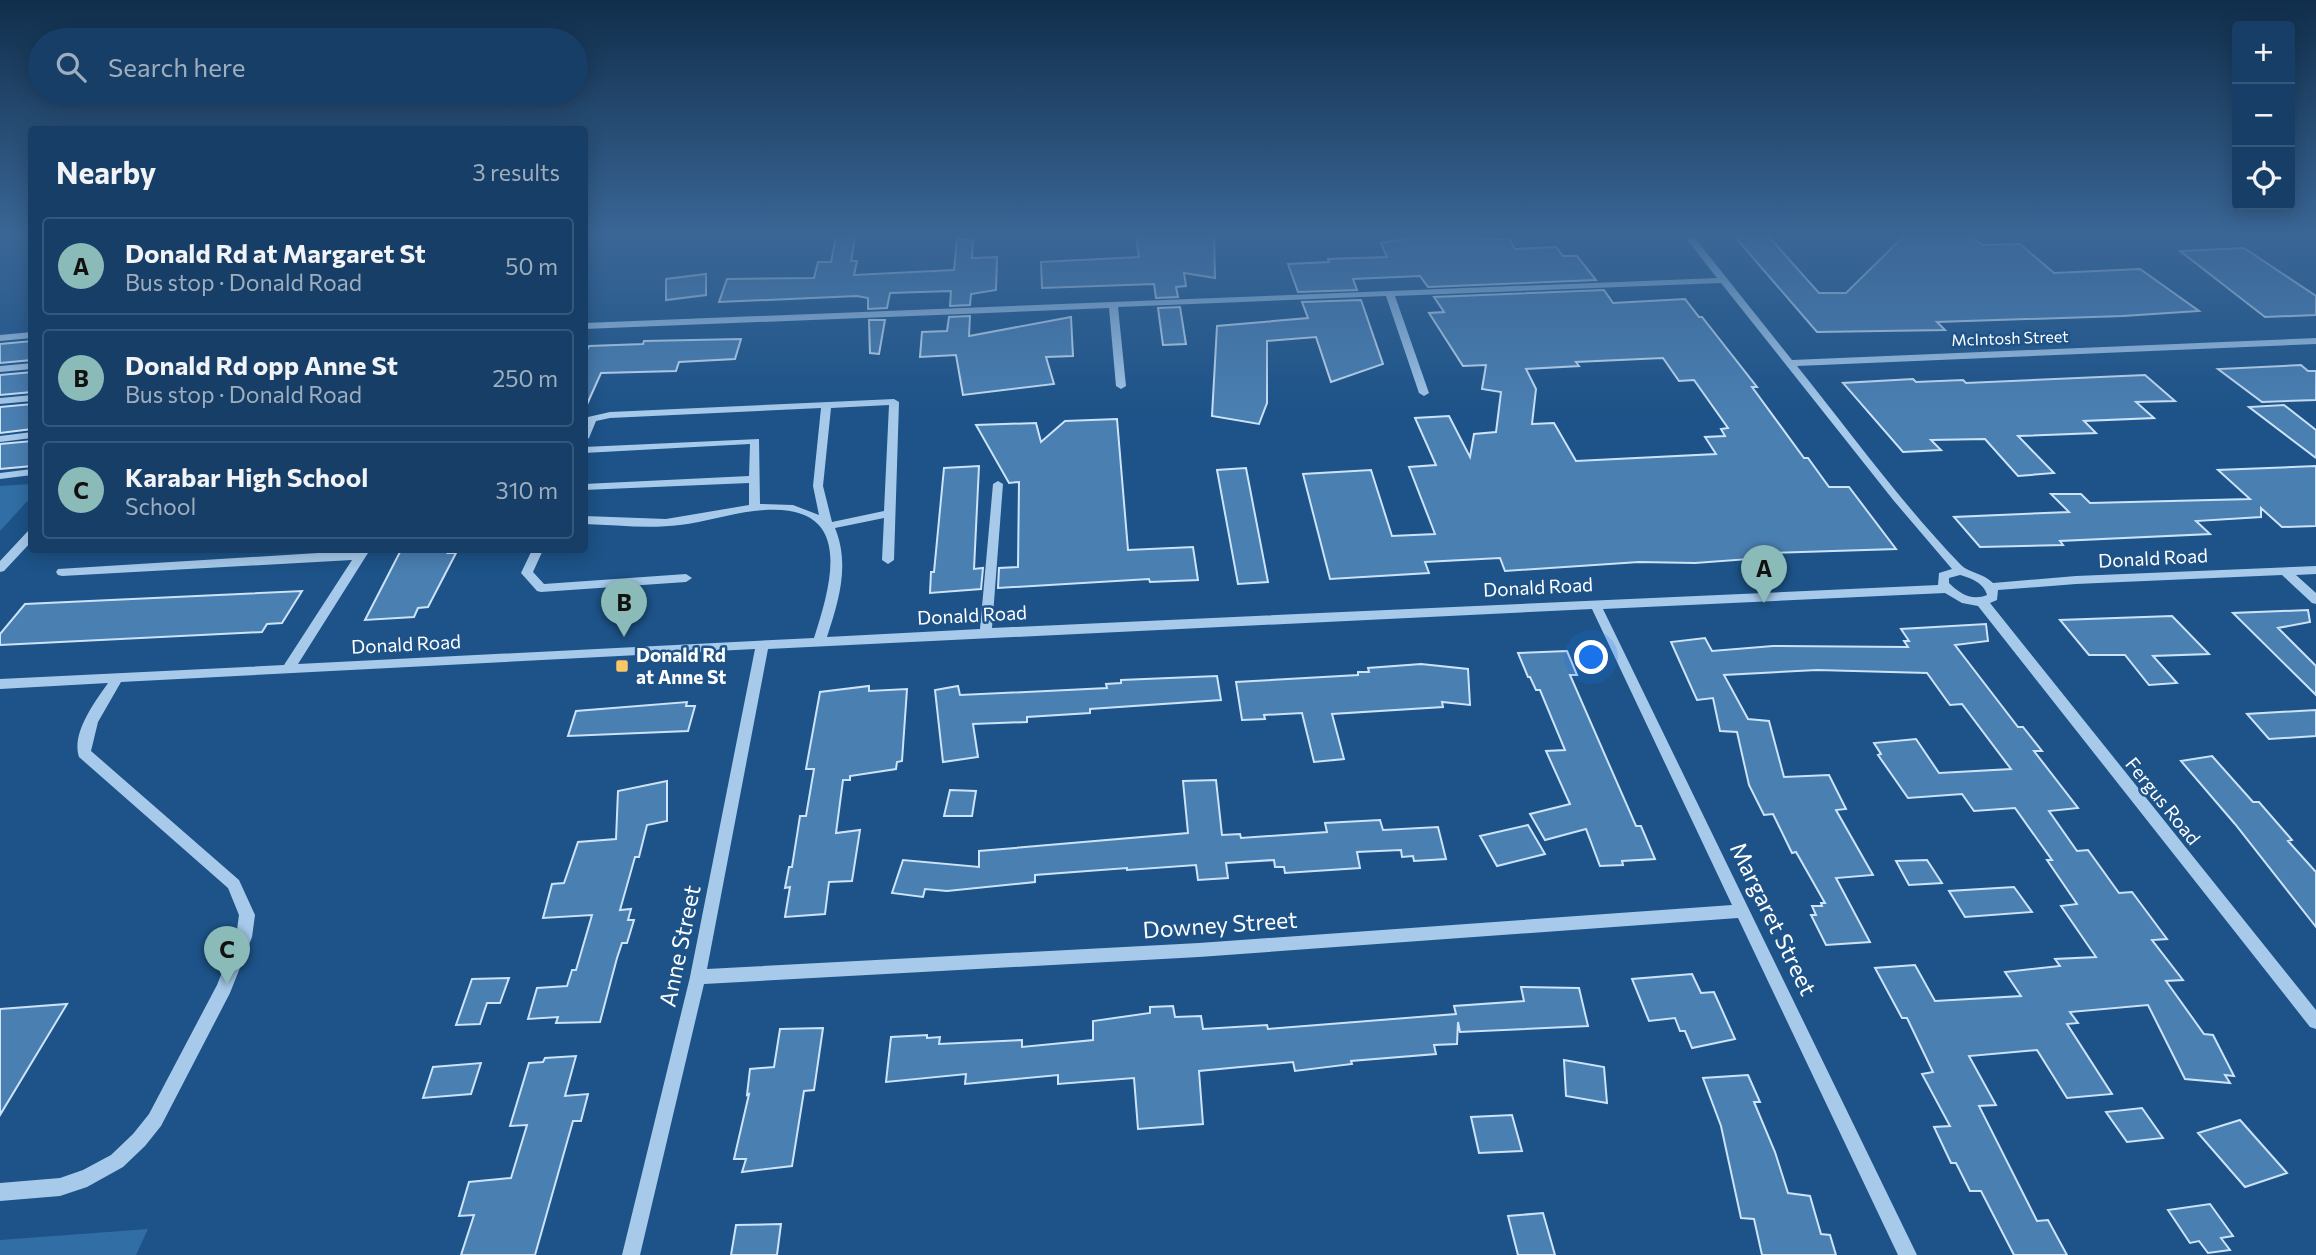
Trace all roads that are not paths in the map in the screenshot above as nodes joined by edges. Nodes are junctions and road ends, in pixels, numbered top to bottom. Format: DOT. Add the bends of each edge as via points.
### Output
graph roads {
  1 [pos="1390,295"];
  2 [pos="1377,296"];
  3 [pos="1736,296"];
  4 [pos="1113,307"];
  5 [pos="588,326"];
  6 [pos="28,335"];
  7 [pos="0,338"];
  8 [pos="2316,341"];
  9 [pos="1790,363"];
  10 [pos="28,366"];
  11 [pos="0,369"];
  12 [pos="1121,386"];
  13 [pos="1424,393"];
  14 [pos="28,398"];
  15 [pos="0,401"];
  16 [pos="826,405"];
  17 [pos="588,428"];
  18 [pos="28,436"];
  19 [pos="0,439"];
  20 [pos="588,450"];
  21 [pos="28,472"];
  22 [pos="0,476"];
  23 [pos="755,479"];
  24 [pos="998,484"];
  25 [pos="588,487"];
  26 [pos="754,507"];
  27 [pos="889,514"];
  28 [pos="588,520"];
  29 [pos="828,526"];
  30 [pos="28,538"];
  31 [pos="362,553"];
  32 [pos="536,553"];
  33 [pos="888,560"];
  34 [pos="0,568"];
  35 [pos="2316,570"];
  36 [pos="1960,571"];
  37 [pos="2285,571"];
  38 [pos="62,572"];
  39 [pos="686,578"];
  40 [pos="1991,587"];
  41 [pos="1946,589"];
  42 [pos="2316,600"];
  43 [pos="1982,602"];
  44 [pos="1595,604"];
  45 [pos="986,634"];
  46 [pos="819,642"];
  47 [pos="762,645"];
  48 [pos="288,669"];
  49 [pos="118,677"];
  50 [pos="0,684"];
  51 [pos="1744,911"];
  52 [pos="698,977"];
  53 [pos="2316,1022"];
  54 [pos="0,1192"];
  55 [pos="631,1255"];
  56 [pos="1908,1255"];
  1 -- 13 [label="street"];
  2 -- 4 [label="street"];
  3 -- 9 [label="street"];
  4 -- 5 [label="street"];
  4 -- 12 [label="street"];
  6 -- 7 [label="street"];
  8 -- 9 [label="street, McIntosh Street"];
  9 -- 36 [label="street"];
  10 -- 11 [label="street"];
  14 -- 15 [label="street"];
  16 -- 17 [label="street" via="610,415 592,419"];
  16 -- 27 [label="street" via="894,402"];
  16 -- 29 [label="street" via="818,486"];
  18 -- 19 [label="street"];
  20 -- 23 [label="street" via="755,441"];
  21 -- 22 [label="street"];
  23 -- 25 [label="street"];
  23 -- 26 [label="street"];
  24 -- 45 [label="street"];
  26 -- 28 [label="street" via="677,522"];
  26 -- 29 [label="street" via="798,508"];
  27 -- 29 [label="street"];
  27 -- 33 [label="street"];
  29 -- 46 [label="street" via="836,548 837,575"];
  30 -- 34 [label="street"];
  31 -- 38 [label="street"];
  31 -- 48 [label="street"];
  32 -- 39 [label="street" via="527,573 541,588"];
  35 -- 37 [label="street, Donald Road"];
  36 -- 40 [label="street"];
  36 -- 41 [label="street" via="1944,576"];
  37 -- 40 [label="street, Donald Road"];
  37 -- 42 [label="street"];
  40 -- 43 [label="street" via="1993,597"];
  41 -- 43 [label="street" via="1959,598"];
  41 -- 44 [label="street, Donald Road"];
  43 -- 53 [label="street, Fergus Road"];
  44 -- 45 [label="street, Donald Road"];
  44 -- 51 [label="street, Margaret Street"];
  45 -- 46 [label="street, Donald Road"];
  46 -- 47 [label="street, Donald Road"];
  47 -- 48 [label="street, Donald Road"];
  47 -- 52 [label="street, Anne Street"];
  48 -- 49 [label="street, Donald Road"];
  49 -- 50 [label="street, Donald Road"];
  49 -- 54 [label="street" via="90,721 84,753 234,884 247,915 244,937 224,988 155,1120 139,1140 117,1161 87,1178 60,1187"];
  51 -- 52 [label="street, Downey Street" via="1199,950"];
  51 -- 56 [label="street, Margaret Street"];
  52 -- 55 [label="street, Anne Street"];
}
